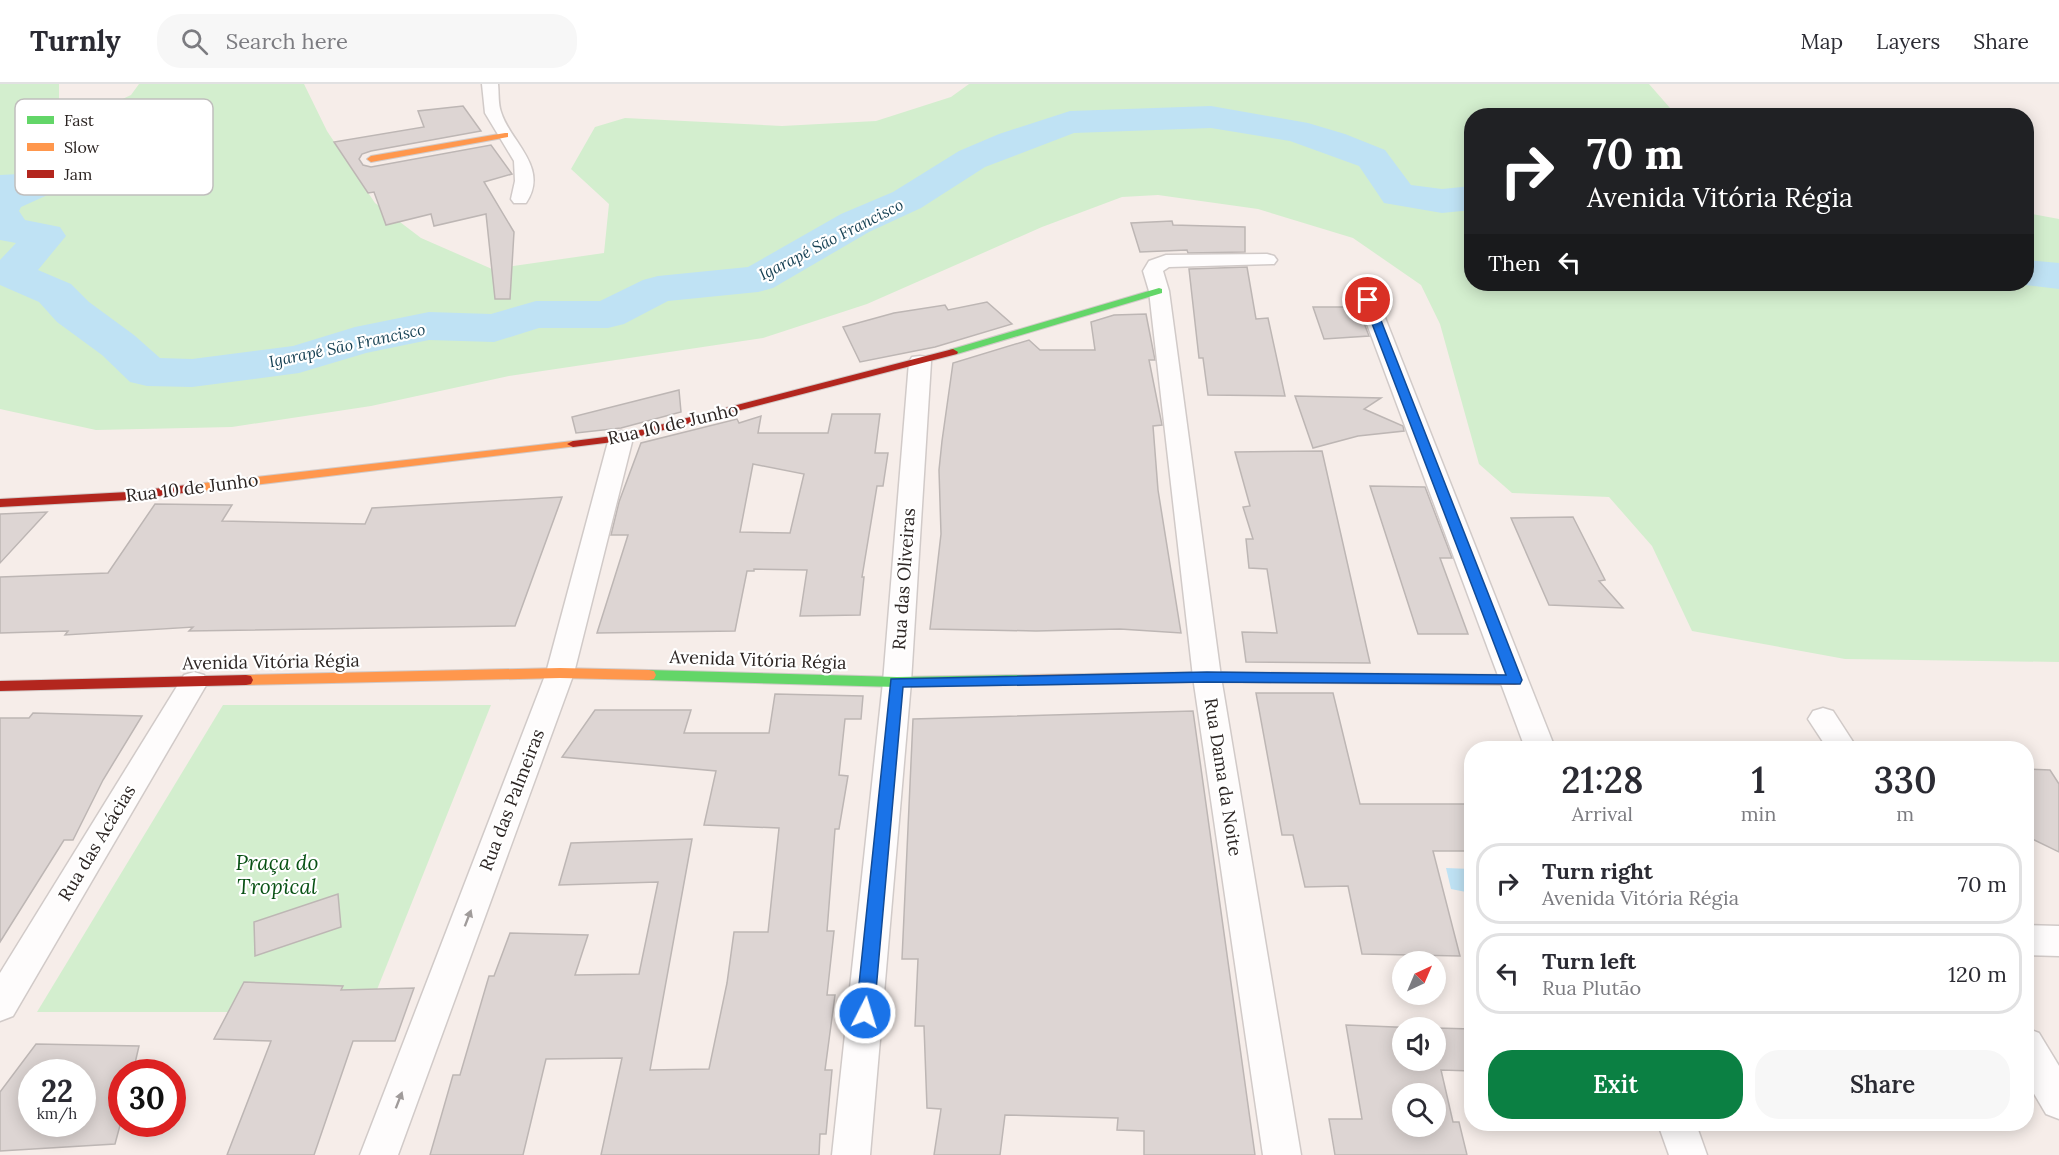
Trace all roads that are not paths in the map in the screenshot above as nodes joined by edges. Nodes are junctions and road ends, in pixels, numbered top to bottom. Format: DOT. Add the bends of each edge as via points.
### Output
graph roads {
  1 [pos="490,84"];
  2 [pos="505,135"];
  3 [pos="371,159"];
  4 [pos="520,199"];
  5 [pos="1267,260"];
  6 [pos="1159,291"];
  7 [pos="1368,300"];
  8 [pos="920,362"];
  9 [pos="621,438"];
  10 [pos="0,503"];
  11 [pos="560,673"];
  12 [pos="1207,677"];
  13 [pos="1515,680"];
  14 [pos="194,681"];
  15 [pos="897,682"];
  16 [pos="0,686"];
  17 [pos="1823,719"];
  18 [pos="1537,741"];
  19 [pos="1837,741"];
  20 [pos="2034,940"];
  21 [pos="2059,941"];
  22 [pos="0,1005"];
  23 [pos="2034,1059"];
  24 [pos="2059,1101"];
  25 [pos="1679,1131"];
  26 [pos="379,1155"];
  27 [pos="852,1155"];
  28 [pos="1282,1155"];
  29 [pos="1688,1155"];
  1 -- 2 [label="street" via="493,113"];
  2 -- 3 [label="street"];
  2 -- 4 [label="street" via="522,162 524,181"];
  5 -- 6 [label="street" via="1166,261 1153,271"];
  6 -- 8 [label="street, Rua 10 de Junho"];
  6 -- 12 [label="street, Rua Dama da Noite"];
  7 -- 13 [label="street"];
  8 -- 9 [label="street, Rua 10 de Junho"];
  8 -- 15 [label="street, Rua das Oliveiras"];
  9 -- 10 [label="street, Rua 10 de Junho" via="128,496"];
  9 -- 11 [label="street, Rua das Palmeiras"];
  11 -- 14 [label="street, Avenida Vitória Régia"];
  11 -- 15 [label="street, Avenida Vitória Régia"];
  26 -- 11 [label="street, Rua das Palmeiras, one-way"];
  12 -- 13 [label="street, Avenida Vitória Régia"];
  12 -- 15 [label="street, Avenida Vitória Régia"];
  12 -- 28 [label="street, Rua Dama da Noite"];
  13 -- 18 [label="street"];
  14 -- 16 [label="street, Avenida Vitória Régia"];
  14 -- 22 [label="street, Rua das Acácias"];
  15 -- 27 [label="street, Rua das Oliveiras"];
  17 -- 19 [label="street"];
  20 -- 21 [label="street"];
  23 -- 24 [label="street"];
  25 -- 29 [label="street"];
}
